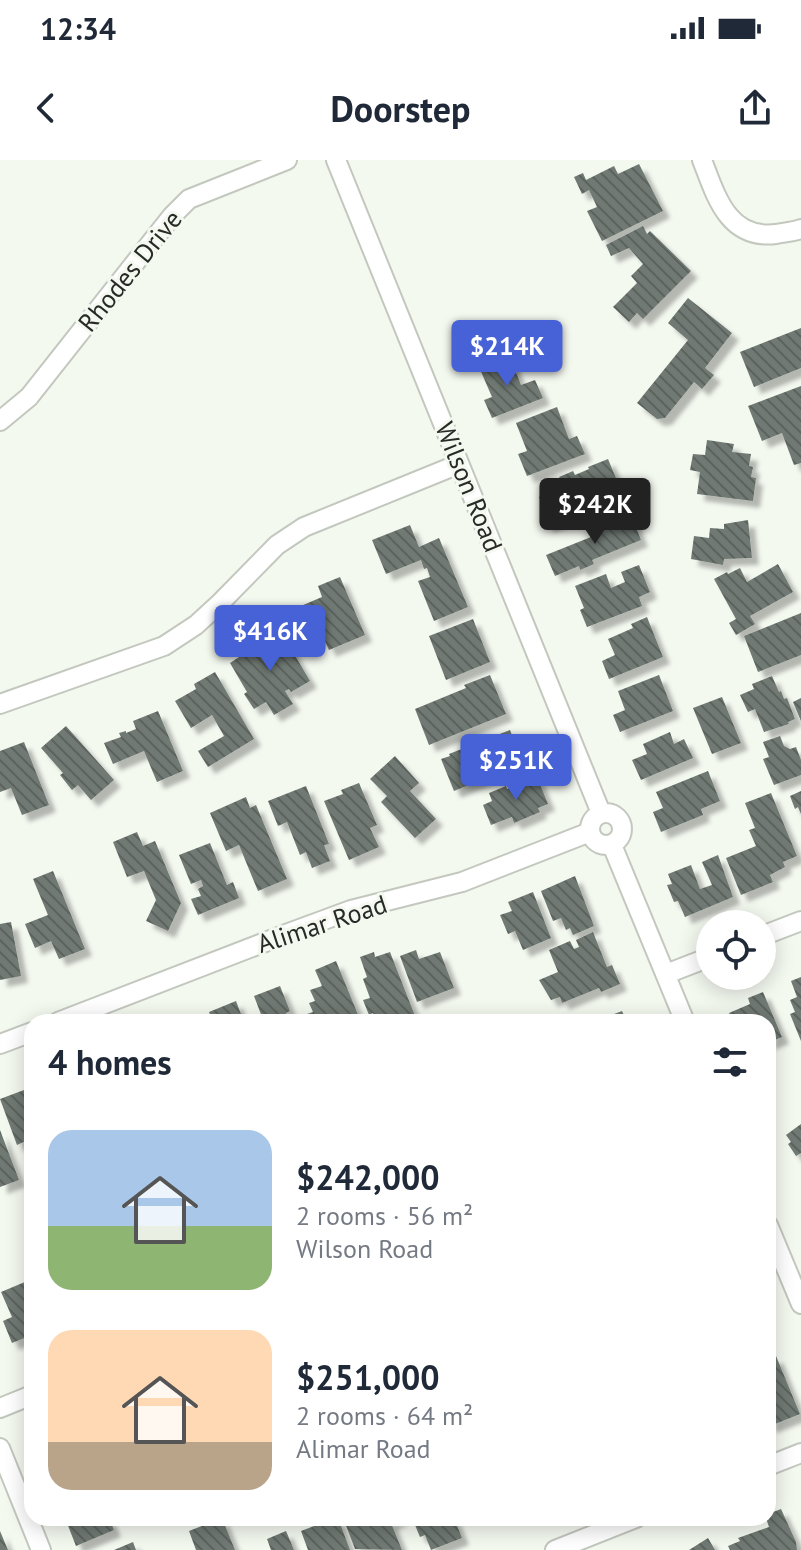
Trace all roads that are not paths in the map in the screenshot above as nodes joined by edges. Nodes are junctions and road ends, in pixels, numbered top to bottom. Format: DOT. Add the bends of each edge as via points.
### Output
graph roads {
  1 [pos="287,160"];
  2 [pos="336,160"];
  3 [pos="702,160"];
  4 [pos="801,229"];
  5 [pos="0,421"];
  6 [pos="459,464"];
  7 [pos="0,704"];
  8 [pos="601,813"];
  9 [pos="590,832"];
  10 [pos="612,845"];
  11 [pos="801,921"];
  12 [pos="776,931"];
  13 [pos="696,962"];
  14 [pos="666,974"];
  15 [pos="79,1014"];
  16 [pos="682,1014"];
  17 [pos="24,1035"];
  18 [pos="0,1044"];
  19 [pos="776,1243"];
  20 [pos="800,1298"];
  21 [pos="24,1398"];
  22 [pos="0,1408"];
  23 [pos="0,1448"];
  24 [pos="801,1453"];
  25 [pos="776,1463"];
  26 [pos="24,1508"];
  27 [pos="31,1526"];
  28 [pos="616,1526"];
  29 [pos="41,1550"];
  30 [pos="555,1550"];
  1 -- 5 [label="street, Rhodes Drive" via="189,199 29,397"];
  2 -- 6 [label="street, Wilson Road"];
  3 -- 4 [label="street" via="719,204 749,233"];
  6 -- 7 [label="street" via="304,527 277,545 196,625 164,646"];
  6 -- 8 [label="street, Wilson Road"];
  8 -- 9 [label="street" via="591,821"];
  8 -- 10 [label="street" via="620,820 621,837"];
  9 -- 10 [label="street" via="601,845"];
  9 -- 15 [label="street, Alimar Road" via="462,882 351,910"];
  10 -- 14 [label="street"];
  11 -- 12 [label="street"];
  13 -- 14 [label="street"];
  14 -- 16 [label="street"];
  17 -- 18 [label="street"];
  19 -- 20 [label="street"];
  21 -- 22 [label="street"];
  23 -- 26 [label="street"];
  24 -- 25 [label="street"];
  27 -- 29 [label="street"];
  28 -- 30 [label="street"];
}
